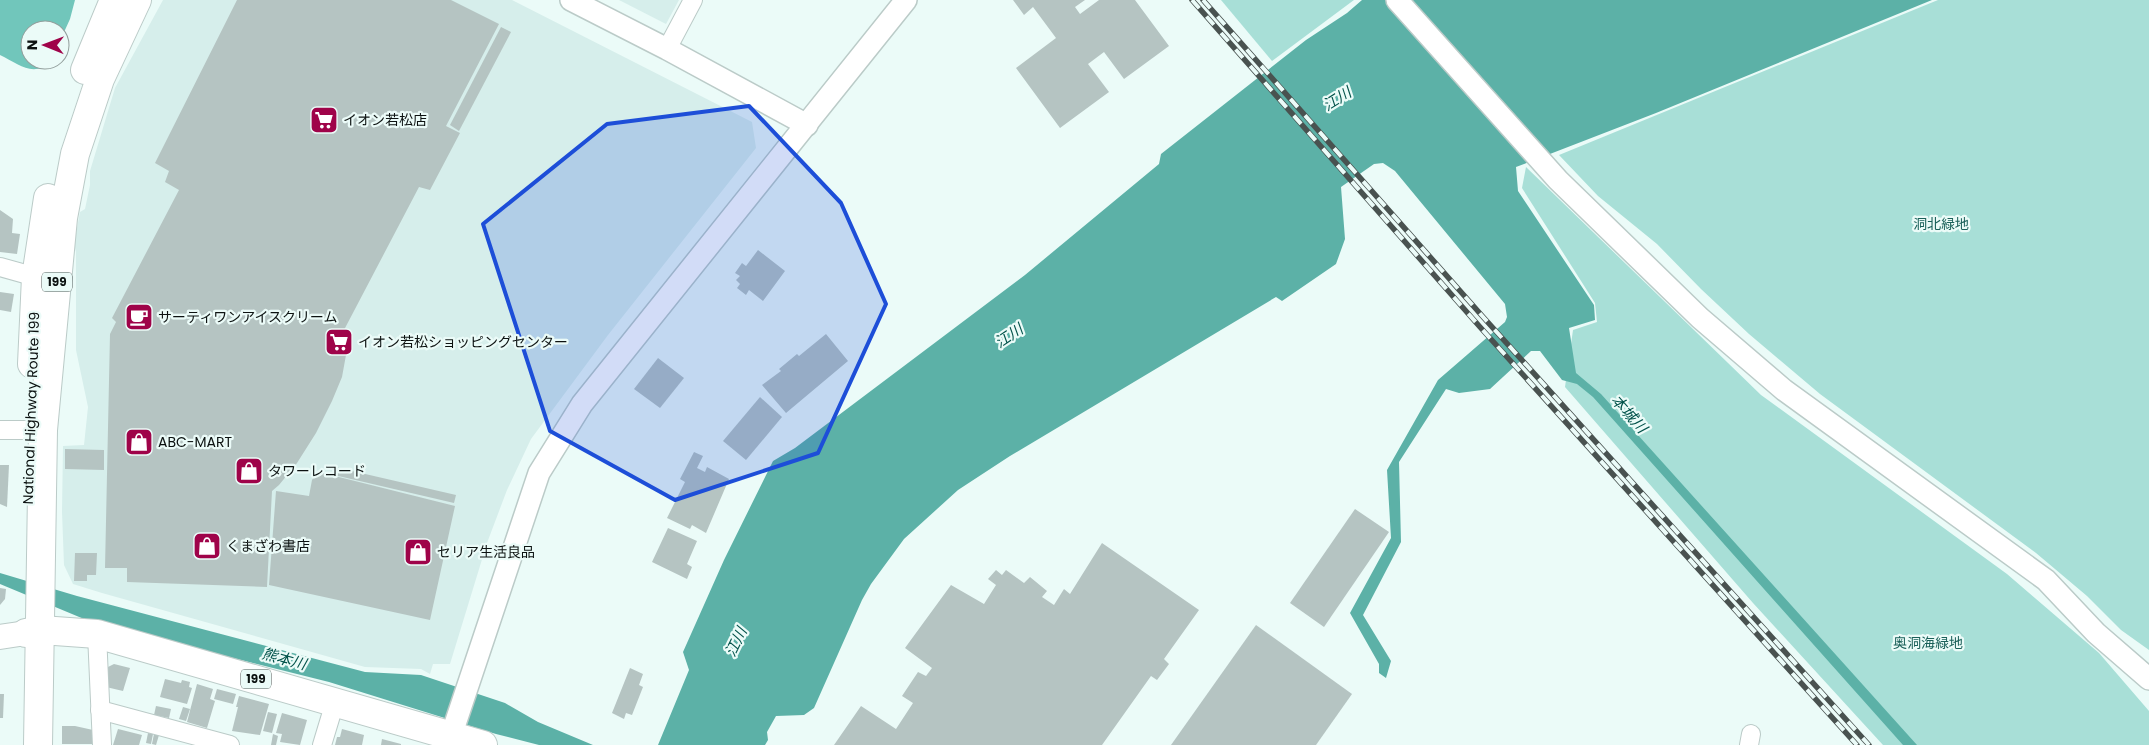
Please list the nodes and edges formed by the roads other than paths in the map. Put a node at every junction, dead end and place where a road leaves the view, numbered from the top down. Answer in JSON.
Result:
{"nodes":[{"id":1,"x":114,"y":0,"type":"edge"},
{"id":2,"x":137,"y":0,"type":"edge"},
{"id":3,"x":571,"y":0,"type":"edge"},
{"id":4,"x":693,"y":0,"type":"edge"},
{"id":5,"x":906,"y":0,"type":"edge"},
{"id":6,"x":1397,"y":0,"type":"edge"},
{"id":7,"x":668,"y":49,"type":"junction"},
{"id":8,"x":807,"y":125,"type":"junction"},
{"id":9,"x":0,"y":266,"type":"edge"},
{"id":10,"x":36,"y":277,"type":"junction"},
{"id":11,"x":0,"y":430,"type":"edge"},
{"id":12,"x":36,"y":430,"type":"junction"},
{"id":13,"x":27,"y":622,"type":"edge"},
{"id":14,"x":97,"y":634,"type":"junction"},
{"id":15,"x":2147,"y":673,"type":"edge"},
{"id":16,"x":335,"y":702,"type":"junction"},
{"id":17,"x":100,"y":710,"type":"junction"},
{"id":18,"x":450,"y":736,"type":"junction"},
{"id":19,"x":24,"y":745,"type":"edge"},
{"id":20,"x":38,"y":745,"type":"edge"},
{"id":21,"x":102,"y":745,"type":"edge"},
{"id":22,"x":230,"y":745,"type":"edge"},
{"id":23,"x":322,"y":745,"type":"edge"},
{"id":24,"x":483,"y":745,"type":"edge"}],
"edges":[{"from":1,"to":10,"type":"highway","name":"National Highway Route 199","number":"199"},
{"from":2,"to":12,"type":"highway","name":"National Highway Route 199","number":"199"},
{"from":3,"to":7,"type":"street"},
{"from":4,"to":7,"type":"street"},
{"from":5,"to":8,"type":"street"},
{"from":6,"to":15,"type":"street"},
{"from":7,"to":8,"type":"street"},
{"from":8,"to":18,"type":"street"},
{"from":9,"to":10,"type":"street"},
{"from":10,"to":12,"type":"highway","name":"National Highway Route 199","number":"199"},
{"from":11,"to":12,"type":"street"},
{"from":12,"to":13,"type":"highway","name":"National Highway Route 199","number":"199"},
{"from":13,"to":14,"type":"highway","number":"199"},
{"from":13,"to":19,"type":"highway","number":"199"},
{"from":13,"to":20,"type":"highway","number":"199"},
{"from":14,"to":16,"type":"highway","number":"199"},
{"from":14,"to":17,"type":"street"},
{"from":16,"to":18,"type":"highway","number":"199"},
{"from":16,"to":23,"type":"street"},
{"from":17,"to":21,"type":"street"},
{"from":17,"to":22,"type":"street"},
{"from":18,"to":24,"type":"highway","number":"199"}]}
